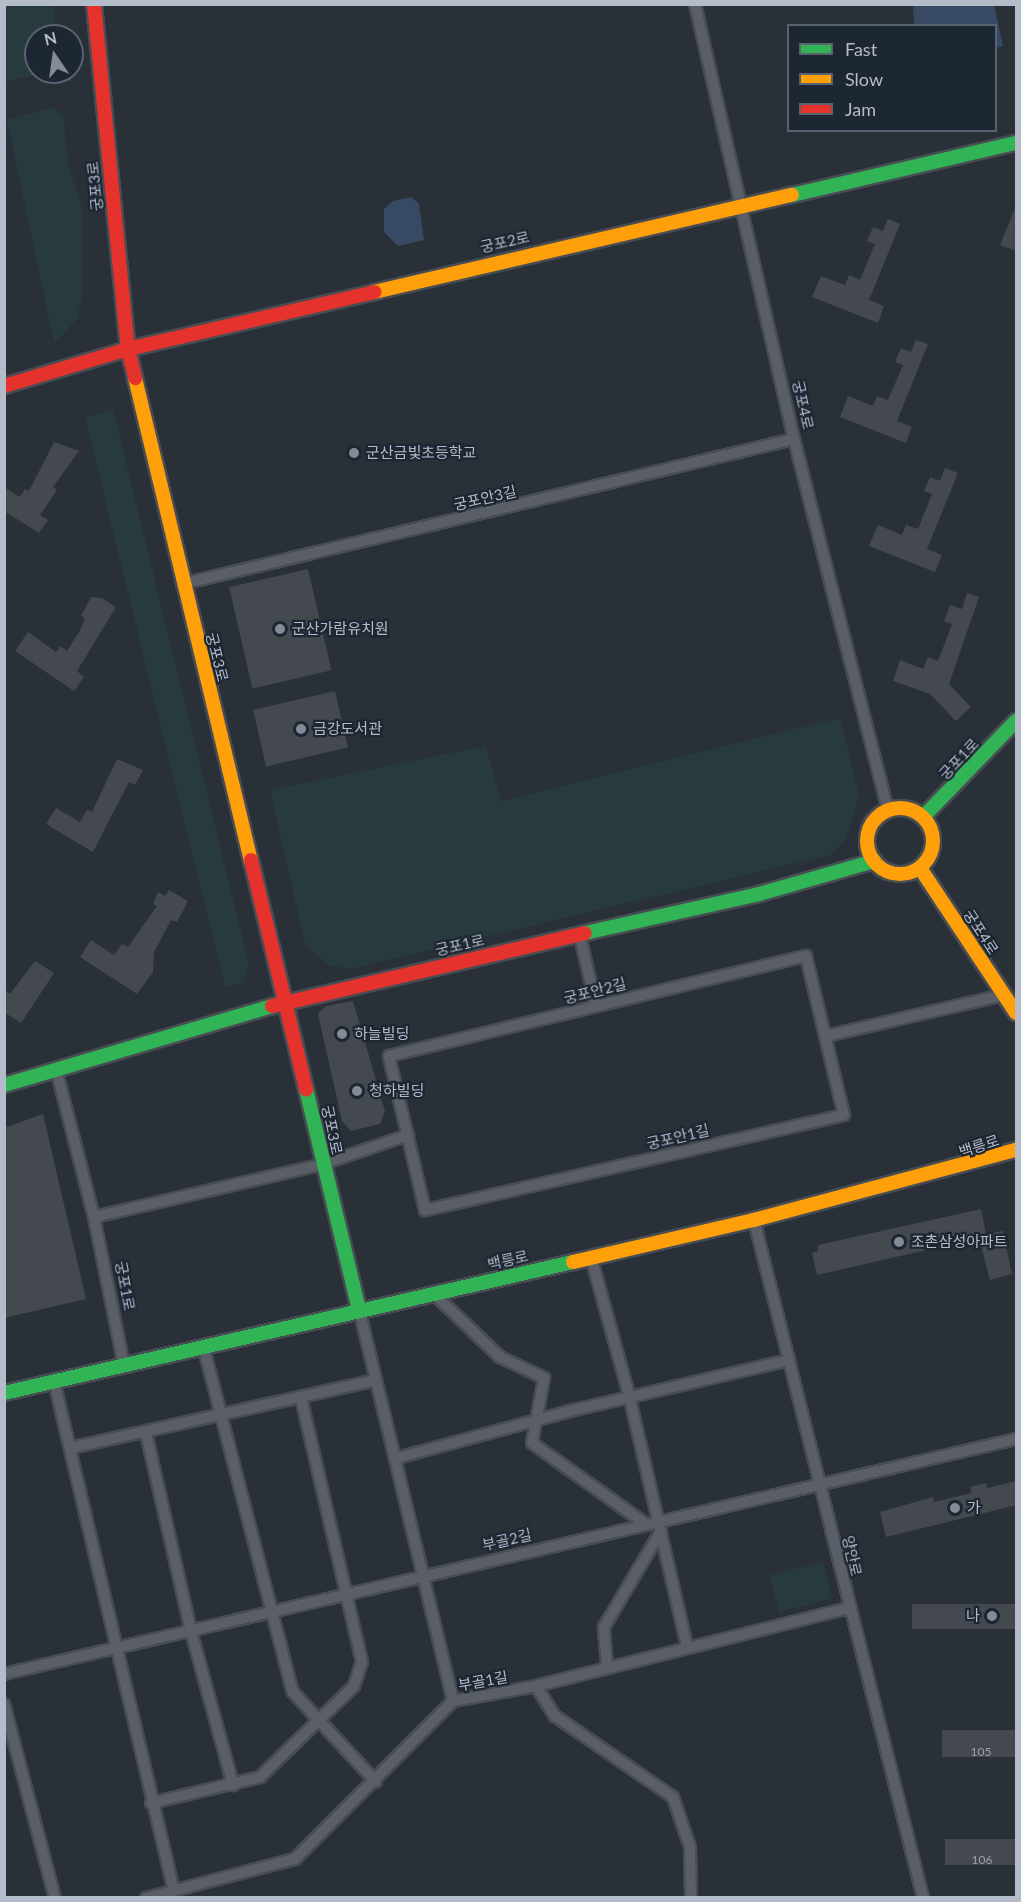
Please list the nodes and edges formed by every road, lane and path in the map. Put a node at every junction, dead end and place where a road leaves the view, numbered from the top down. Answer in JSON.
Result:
{"nodes":[{"id":1,"x":94,"y":4,"type":"edge"},
{"id":2,"x":695,"y":4,"type":"edge"},
{"id":3,"x":1017,"y":143,"type":"edge"},
{"id":4,"x":742,"y":205,"type":"junction"},
{"id":5,"x":128,"y":349,"type":"junction"},
{"id":6,"x":4,"y":386,"type":"edge"},
{"id":7,"x":794,"y":439,"type":"junction"},
{"id":8,"x":182,"y":584,"type":"junction"},
{"id":9,"x":1017,"y":721,"type":"edge"},
{"id":10,"x":888,"y":810,"type":"junction"},
{"id":11,"x":923,"y":817,"type":"junction"},
{"id":12,"x":874,"y":861,"type":"junction"},
{"id":13,"x":920,"y":868,"type":"junction"},
{"id":14,"x":580,"y":936,"type":"junction"},
{"id":15,"x":1003,"y":995,"type":"junction"},
{"id":16,"x":287,"y":1001,"type":"junction"},
{"id":17,"x":596,"y":1006,"type":"junction"},
{"id":18,"x":1017,"y":1013,"type":"edge"},
{"id":19,"x":826,"y":1036,"type":"junction"},
{"id":20,"x":57,"y":1073,"type":"junction"},
{"id":21,"x":4,"y":1085,"type":"edge"},
{"id":22,"x":408,"y":1135,"type":"junction"},
{"id":23,"x":1017,"y":1152,"type":"edge"},
{"id":24,"x":323,"y":1164,"type":"junction"},
{"id":25,"x":94,"y":1217,"type":"junction"},
{"id":26,"x":754,"y":1220,"type":"junction"},
{"id":27,"x":591,"y":1257,"type":"junction"},
{"id":28,"x":434,"y":1294,"type":"junction"},
{"id":29,"x":359,"y":1309,"type":"junction"},
{"id":30,"x":204,"y":1349,"type":"junction"},
{"id":31,"x":789,"y":1360,"type":"junction"},
{"id":32,"x":124,"y":1366,"type":"junction"},
{"id":33,"x":376,"y":1380,"type":"junction"},
{"id":34,"x":54,"y":1381,"type":"junction"},
{"id":35,"x":4,"y":1393,"type":"edge"},
{"id":36,"x":301,"y":1398,"type":"junction"},
{"id":37,"x":630,"y":1400,"type":"junction"},
{"id":38,"x":222,"y":1416,"type":"junction"},
{"id":39,"x":538,"y":1419,"type":"junction"},
{"id":40,"x":146,"y":1433,"type":"junction"},
{"id":41,"x":1017,"y":1438,"type":"edge"},
{"id":42,"x":70,"y":1448,"type":"junction"},
{"id":43,"x":397,"y":1458,"type":"junction"},
{"id":44,"x":820,"y":1483,"type":"junction"},
{"id":45,"x":658,"y":1519,"type":"junction"},
{"id":46,"x":644,"y":1523,"type":"junction"},
{"id":47,"x":661,"y":1531,"type":"junction"},
{"id":48,"x":425,"y":1575,"type":"junction"},
{"id":49,"x":348,"y":1594,"type":"junction"},
{"id":50,"x":849,"y":1608,"type":"junction"},
{"id":51,"x":272,"y":1612,"type":"junction"},
{"id":52,"x":190,"y":1630,"type":"junction"},
{"id":53,"x":687,"y":1646,"type":"junction"},
{"id":54,"x":114,"y":1648,"type":"junction"},
{"id":55,"x":607,"y":1665,"type":"junction"},
{"id":56,"x":4,"y":1674,"type":"edge"},
{"id":57,"x":536,"y":1686,"type":"junction"},
{"id":58,"x":453,"y":1701,"type":"junction"},
{"id":59,"x":4,"y":1704,"type":"edge"},
{"id":60,"x":319,"y":1722,"type":"junction"},
{"id":61,"x":376,"y":1782,"type":"junction"},
{"id":62,"x":233,"y":1785,"type":"junction"},
{"id":63,"x":152,"y":1803,"type":"junction"},
{"id":64,"x":174,"y":1891,"type":"junction"},
{"id":65,"x":55,"y":1898,"type":"edge"},
{"id":66,"x":146,"y":1898,"type":"edge"},
{"id":67,"x":691,"y":1898,"type":"edge"},
{"id":68,"x":923,"y":1898,"type":"edge"}],
"edges":[{"from":1,"to":5,"type":"street","name":"궁포3로"},
{"from":2,"to":4,"type":"street","name":"궁포4로"},
{"from":3,"to":4,"type":"street","name":"궁포2로"},
{"from":4,"to":5,"type":"street","name":"궁포2로"},
{"from":4,"to":7,"type":"street","name":"궁포4로"},
{"from":5,"to":6,"type":"street","name":"궁포2로"},
{"from":5,"to":8,"type":"street","name":"궁포3로"},
{"from":7,"to":8,"type":"street","name":"궁포안3길"},
{"from":7,"to":10,"type":"street","name":"궁포4로"},
{"from":8,"to":16,"type":"street","name":"궁포3로"},
{"from":9,"to":11,"type":"street","name":"궁포1로"},
{"from":10,"to":11,"type":"street"},
{"from":10,"to":12,"type":"street"},
{"from":11,"to":13,"type":"street"},
{"from":12,"to":13,"type":"street"},
{"from":12,"to":14,"type":"street","name":"궁포1로"},
{"from":13,"to":15,"type":"street","name":"궁포4로"},
{"from":14,"to":16,"type":"street","name":"궁포1로"},
{"from":14,"to":17,"type":"street"},
{"from":15,"to":18,"type":"street","name":"궁포4로"},
{"from":15,"to":19,"type":"street"},
{"from":16,"to":20,"type":"street","name":"궁포1로"},
{"from":16,"to":24,"type":"street","name":"궁포3로"},
{"from":17,"to":19,"type":"street","name":"궁포안2길"},
{"from":17,"to":22,"type":"street","name":"궁포안2길"},
{"from":19,"to":22,"type":"street","name":"궁포안1길"},
{"from":20,"to":21,"type":"street","name":"궁포1로"},
{"from":20,"to":25,"type":"street","name":"궁포1로"},
{"from":22,"to":24,"type":"street"},
{"from":23,"to":26,"type":"street","name":"백릉로"},
{"from":24,"to":25,"type":"street"},
{"from":24,"to":29,"type":"street","name":"궁포3로"},
{"from":25,"to":32,"type":"street","name":"궁포1로"},
{"from":26,"to":27,"type":"street","name":"백릉로"},
{"from":26,"to":31,"type":"street","name":"양안로"},
{"from":27,"to":28,"type":"street","name":"백릉로"},
{"from":27,"to":37,"type":"street"},
{"from":28,"to":29,"type":"street","name":"백릉로"},
{"from":28,"to":39,"type":"street"},
{"from":29,"to":30,"type":"street","name":"백릉로"},
{"from":29,"to":33,"type":"street"},
{"from":30,"to":32,"type":"street","name":"백릉로"},
{"from":30,"to":38,"type":"street"},
{"from":31,"to":37,"type":"street"},
{"from":31,"to":44,"type":"street","name":"양안로"},
{"from":32,"to":34,"type":"street","name":"백릉로"},
{"from":33,"to":36,"type":"street"},
{"from":33,"to":43,"type":"street"},
{"from":34,"to":35,"type":"street","name":"백릉로"},
{"from":34,"to":42,"type":"street"},
{"from":36,"to":38,"type":"street"},
{"from":36,"to":49,"type":"street"},
{"from":37,"to":39,"type":"street"},
{"from":37,"to":45,"type":"street"},
{"from":38,"to":40,"type":"street"},
{"from":38,"to":51,"type":"street"},
{"from":39,"to":43,"type":"street"},
{"from":39,"to":46,"type":"street"},
{"from":40,"to":42,"type":"street"},
{"from":40,"to":52,"type":"street"},
{"from":41,"to":44,"type":"street","name":"부골2길"},
{"from":42,"to":54,"type":"street"},
{"from":43,"to":48,"type":"street"},
{"from":44,"to":45,"type":"street","name":"부골2길"},
{"from":44,"to":50,"type":"street","name":"양안로"},
{"from":45,"to":46,"type":"street","name":"부골2길"},
{"from":45,"to":47,"type":"street"},
{"from":46,"to":48,"type":"street","name":"부골2길"},
{"from":47,"to":53,"type":"street"},
{"from":47,"to":55,"type":"street"},
{"from":48,"to":49,"type":"street","name":"부골2길"},
{"from":48,"to":58,"type":"street"},
{"from":49,"to":51,"type":"street","name":"부골2길"},
{"from":49,"to":60,"type":"street"},
{"from":50,"to":53,"type":"street","name":"부골1길"},
{"from":50,"to":68,"type":"street","name":"양안로"},
{"from":51,"to":52,"type":"street","name":"부골2길"},
{"from":51,"to":60,"type":"street"},
{"from":52,"to":54,"type":"street","name":"부골2길"},
{"from":52,"to":62,"type":"street"},
{"from":53,"to":55,"type":"street","name":"부골1길"},
{"from":54,"to":56,"type":"street","name":"부골2길"},
{"from":54,"to":63,"type":"street"},
{"from":55,"to":57,"type":"street","name":"부골1길"},
{"from":57,"to":58,"type":"street","name":"부골1길"},
{"from":57,"to":67,"type":"street"},
{"from":58,"to":61,"type":"street","name":"부골1길"},
{"from":59,"to":65,"type":"street"},
{"from":60,"to":61,"type":"street"},
{"from":60,"to":62,"type":"street"},
{"from":61,"to":64,"type":"street","name":"부골1길"},
{"from":62,"to":63,"type":"street"},
{"from":63,"to":64,"type":"street"},
{"from":64,"to":66,"type":"street","name":"부골1길"}]}
